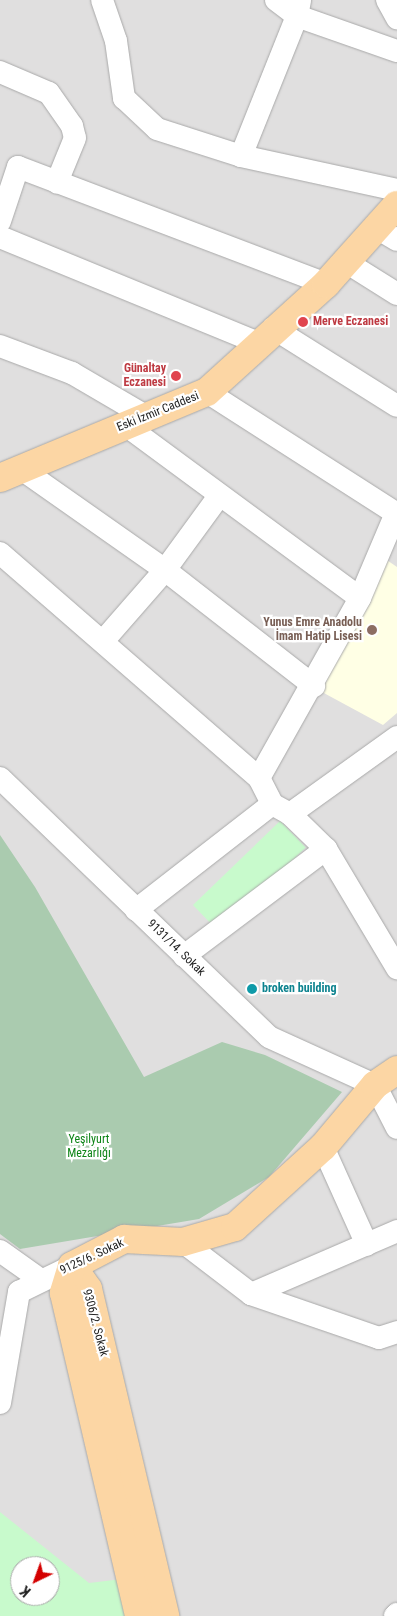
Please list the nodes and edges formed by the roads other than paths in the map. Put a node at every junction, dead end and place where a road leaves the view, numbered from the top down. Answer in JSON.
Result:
{"nodes":[{"id":1,"x":102,"y":0,"type":"edge"},
{"id":2,"x":276,"y":0,"type":"edge"},
{"id":3,"x":387,"y":0,"type":"edge"},
{"id":4,"x":298,"y":8,"type":"edge"},
{"id":5,"x":397,"y":18,"type":"edge"},
{"id":6,"x":397,"y":51,"type":"edge"},
{"id":7,"x":0,"y":72,"type":"edge"},
{"id":8,"x":241,"y":156,"type":"junction"},
{"id":9,"x":57,"y":182,"type":"junction"},
{"id":10,"x":397,"y":190,"type":"edge"},
{"id":11,"x":397,"y":205,"type":"edge"},
{"id":12,"x":0,"y":221,"type":"edge"},
{"id":13,"x":387,"y":234,"type":"edge"},
{"id":14,"x":0,"y":238,"type":"edge"},
{"id":15,"x":346,"y":262,"type":"junction"},
{"id":16,"x":326,"y":284,"type":"junction"},
{"id":17,"x":397,"y":294,"type":"edge"},
{"id":18,"x":265,"y":336,"type":"junction"},
{"id":19,"x":0,"y":346,"type":"edge"},
{"id":20,"x":207,"y":392,"type":"junction"},
{"id":21,"x":397,"y":406,"type":"edge"},
{"id":22,"x":136,"y":420,"type":"junction"},
{"id":23,"x":10,"y":473,"type":"edge"},
{"id":24,"x":219,"y":496,"type":"junction"},
{"id":25,"x":397,"y":513,"type":"edge"},
{"id":26,"x":0,"y":553,"type":"edge"},
{"id":27,"x":165,"y":570,"type":"junction"},
{"id":28,"x":360,"y":598,"type":"junction"},
{"id":29,"x":104,"y":640,"type":"junction"},
{"id":30,"x":314,"y":686,"type":"junction"},
{"id":31,"x":397,"y":737,"type":"edge"},
{"id":32,"x":0,"y":778,"type":"edge"},
{"id":33,"x":259,"y":778,"type":"junction"},
{"id":34,"x":281,"y":808,"type":"junction"},
{"id":35,"x":326,"y":849,"type":"junction"},
{"id":36,"x":136,"y":910,"type":"junction"},
{"id":37,"x":184,"y":956,"type":"junction"},
{"id":38,"x":397,"y":968,"type":"edge"},
{"id":39,"x":386,"y":1078,"type":"edge"},
{"id":40,"x":397,"y":1128,"type":"edge"},
{"id":41,"x":323,"y":1147,"type":"junction"},
{"id":42,"x":397,"y":1231,"type":"edge"},
{"id":43,"x":183,"y":1242,"type":"junction"},
{"id":44,"x":367,"y":1246,"type":"junction"},
{"id":45,"x":0,"y":1252,"type":"edge"},
{"id":46,"x":72,"y":1266,"type":"junction"},
{"id":47,"x":40,"y":1280,"type":"junction"},
{"id":48,"x":250,"y":1294,"type":"junction"},
{"id":49,"x":9,"y":1297,"type":"edge"},
{"id":50,"x":397,"y":1332,"type":"edge"},
{"id":51,"x":0,"y":1403,"type":"edge"},
{"id":52,"x":138,"y":1616,"type":"edge"},
{"id":53,"x":165,"y":1616,"type":"edge"}],
"edges":[{"from":1,"to":8,"type":"street"},
{"from":2,"to":4,"type":"street"},
{"from":3,"to":5,"type":"street"},
{"from":4,"to":6,"type":"street"},
{"from":4,"to":8,"type":"street"},
{"from":7,"to":9,"type":"street"},
{"from":8,"to":10,"type":"street"},
{"from":9,"to":12,"type":"street"},
{"from":9,"to":16,"type":"street"},
{"from":11,"to":13,"type":"main road","name":"Eski İzmir Caddesi"},
{"from":13,"to":15,"type":"main road","name":"Eski İzmir Caddesi"},
{"from":14,"to":18,"type":"street"},
{"from":15,"to":16,"type":"main road","name":"Eski İzmir Caddesi"},
{"from":15,"to":17,"type":"street"},
{"from":16,"to":18,"type":"main road","name":"Eski İzmir Caddesi"},
{"from":18,"to":20,"type":"main road","name":"Eski İzmir Caddesi"},
{"from":18,"to":21,"type":"street"},
{"from":19,"to":22,"type":"street"},
{"from":20,"to":22,"type":"main road","name":"Eski İzmir Caddesi"},
{"from":20,"to":25,"type":"street"},
{"from":22,"to":23,"type":"main road","name":"Eski İzmir Caddesi"},
{"from":22,"to":24,"type":"street"},
{"from":23,"to":27,"type":"street"},
{"from":24,"to":27,"type":"street"},
{"from":24,"to":28,"type":"street"},
{"from":25,"to":28,"type":"street"},
{"from":26,"to":29,"type":"street"},
{"from":27,"to":29,"type":"street"},
{"from":27,"to":30,"type":"street"},
{"from":28,"to":30,"type":"street"},
{"from":29,"to":33,"type":"street"},
{"from":30,"to":33,"type":"street"},
{"from":31,"to":34,"type":"street"},
{"from":32,"to":36,"type":"street","name":"9131/14. Sokak"},
{"from":33,"to":34,"type":"street"},
{"from":34,"to":35,"type":"street"},
{"from":34,"to":36,"type":"street"},
{"from":35,"to":37,"type":"street"},
{"from":35,"to":38,"type":"street"},
{"from":36,"to":37,"type":"street","name":"9131/14. Sokak"},
{"from":37,"to":39,"type":"street","name":"9131/14. Sokak"},
{"from":39,"to":40,"type":"street"},
{"from":39,"to":41,"type":"main road","name":"9125/6. Sokak"},
{"from":41,"to":43,"type":"main road","name":"9125/6. Sokak"},
{"from":41,"to":44,"type":"street"},
{"from":42,"to":44,"type":"street"},
{"from":43,"to":46,"type":"main road","name":"9125/6. Sokak"},
{"from":43,"to":48,"type":"street"},
{"from":44,"to":48,"type":"street"},
{"from":45,"to":47,"type":"street"},
{"from":46,"to":47,"type":"street","name":"9125/6. Sokak"},
{"from":46,"to":52,"type":"main road","name":"9306/2. Sokak"},
{"from":46,"to":53,"type":"main road","name":"9306/2. Sokak"},
{"from":47,"to":49,"type":"street","name":"9125/6. Sokak"},
{"from":48,"to":50,"type":"street"},
{"from":49,"to":51,"type":"street","name":"9125/6. Sokak"}]}
